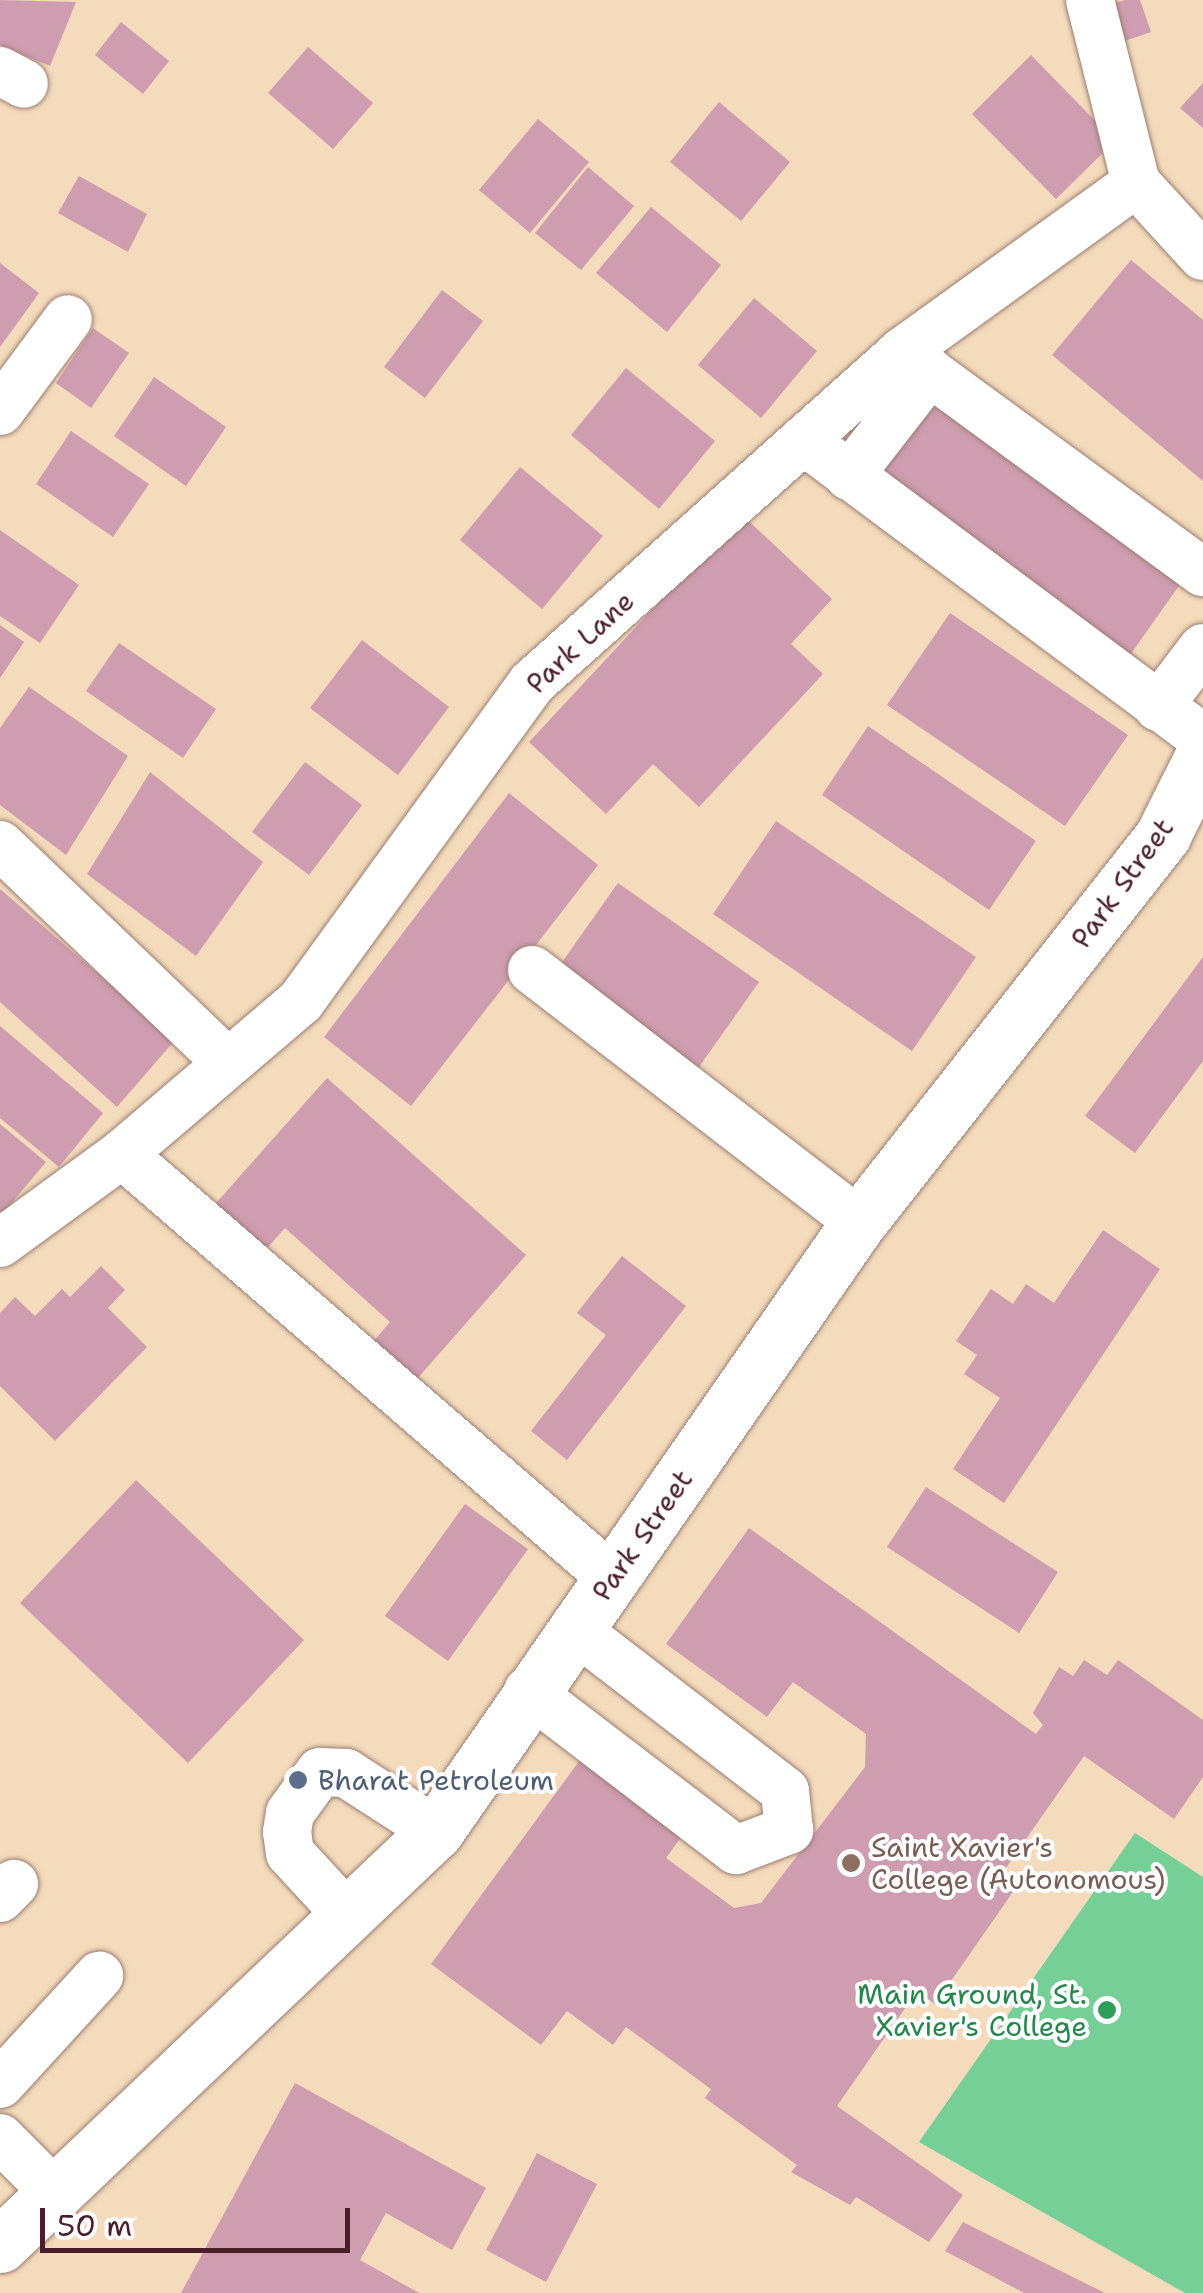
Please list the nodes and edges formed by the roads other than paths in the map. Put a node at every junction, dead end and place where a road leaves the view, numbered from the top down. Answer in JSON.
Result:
{"nodes":[{"id":1,"x":1090,"y":0,"type":"edge"},
{"id":2,"x":1136,"y":182,"type":"junction"},
{"id":3,"x":1203,"y":256,"type":"edge"},
{"id":4,"x":68,"y":319,"type":"dead end"},
{"id":5,"x":916,"y":362,"type":"junction"},
{"id":6,"x":0,"y":411,"type":"edge"},
{"id":7,"x":803,"y":440,"type":"junction"},
{"id":8,"x":849,"y":476,"type":"junction"},
{"id":9,"x":1203,"y":572,"type":"edge"},
{"id":10,"x":1203,"y":648,"type":"edge"},
{"id":11,"x":1158,"y":707,"type":"junction"},
{"id":12,"x":1203,"y":738,"type":"edge"},
{"id":13,"x":1203,"y":756,"type":"edge"},
{"id":14,"x":0,"y":845,"type":"edge"},
{"id":15,"x":532,"y":970,"type":"dead end"},
{"id":16,"x":226,"y":1062,"type":"junction"},
{"id":17,"x":122,"y":1154,"type":"junction"},
{"id":18,"x":859,"y":1222,"type":"junction"},
{"id":19,"x":0,"y":1242,"type":"edge"},
{"id":20,"x":612,"y":1578,"type":"junction"},
{"id":21,"x":576,"y":1630,"type":"junction"},
{"id":22,"x":528,"y":1691,"type":"junction"},
{"id":23,"x":436,"y":1831,"type":"junction"},
{"id":24,"x":347,"y":1915,"type":"junction"},
{"id":25,"x":99,"y":1976,"type":"dead end"},
{"id":26,"x":0,"y":2084,"type":"edge"},
{"id":27,"x":0,"y":2138,"type":"edge"},
{"id":28,"x":55,"y":2192,"type":"junction"},
{"id":29,"x":0,"y":2244,"type":"edge"}],
"edges":[{"from":1,"to":2,"type":"street"},
{"from":2,"to":3,"type":"street"},
{"from":2,"to":5,"type":"street","name":"Park Lane"},
{"from":4,"to":6,"type":"street"},
{"from":5,"to":7,"type":"street","name":"Park Lane"},
{"from":5,"to":8,"type":"street"},
{"from":5,"to":9,"type":"street"},
{"from":7,"to":8,"type":"street"},
{"from":7,"to":16,"type":"street","name":"Park Lane"},
{"from":8,"to":11,"type":"street"},
{"from":10,"to":11,"type":"street"},
{"from":11,"to":12,"type":"street"},
{"from":13,"to":18,"type":"main road","name":"Park Street"},
{"from":14,"to":16,"type":"street"},
{"from":15,"to":18,"type":"street"},
{"from":16,"to":17,"type":"street","name":"Park Lane"},
{"from":17,"to":19,"type":"street","name":"Park Lane"},
{"from":17,"to":20,"type":"street"},
{"from":18,"to":20,"type":"main road","name":"Park Street"},
{"from":20,"to":21,"type":"main road","name":"Park Street"},
{"from":21,"to":22,"type":"main road","name":"Park Street"},
{"from":21,"to":22,"type":"street"},
{"from":22,"to":23,"type":"main road","name":"Park Street"},
{"from":23,"to":24,"type":"main road","name":"Park Street"},
{"from":23,"to":24,"type":"street"},
{"from":24,"to":28,"type":"main road","name":"Park Street"},
{"from":25,"to":26,"type":"street"},
{"from":27,"to":28,"type":"street"},
{"from":28,"to":29,"type":"main road","name":"Park Street"}]}
